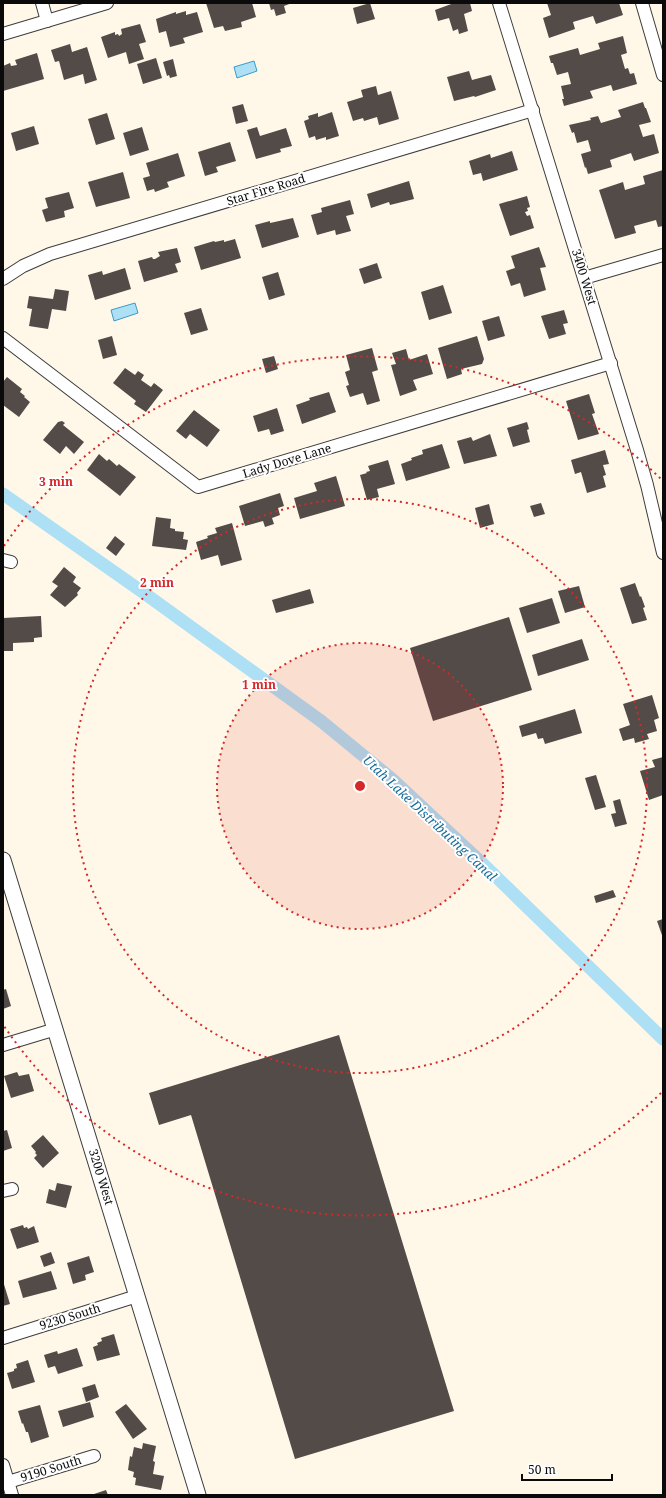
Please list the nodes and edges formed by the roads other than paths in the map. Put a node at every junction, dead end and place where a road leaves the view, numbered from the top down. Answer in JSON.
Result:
{"nodes":[{"id":1,"x":42,"y":3,"type":"edge"},
{"id":2,"x":107,"y":3,"type":"edge"},
{"id":3,"x":499,"y":3,"type":"edge"},
{"id":4,"x":642,"y":3,"type":"edge"},
{"id":5,"x":47,"y":21,"type":"junction"},
{"id":6,"x":3,"y":34,"type":"edge"},
{"id":7,"x":663,"y":75,"type":"edge"},
{"id":8,"x":533,"y":110,"type":"junction"},
{"id":9,"x":663,"y":255,"type":"edge"},
{"id":10,"x":584,"y":278,"type":"junction"},
{"id":11,"x":3,"y":279,"type":"edge"},
{"id":12,"x":3,"y":338,"type":"edge"},
{"id":13,"x":611,"y":363,"type":"junction"},
{"id":14,"x":663,"y":553,"type":"edge"},
{"id":15,"x":3,"y":860,"type":"edge"},
{"id":16,"x":56,"y":1029,"type":"junction"},
{"id":17,"x":3,"y":1045,"type":"edge"},
{"id":18,"x":137,"y":1296,"type":"junction"},
{"id":19,"x":3,"y":1338,"type":"edge"},
{"id":20,"x":94,"y":1456,"type":"dead end"},
{"id":21,"x":3,"y":1465,"type":"edge"},
{"id":22,"x":8,"y":1482,"type":"junction"},
{"id":23,"x":12,"y":1495,"type":"edge"},
{"id":24,"x":198,"y":1495,"type":"edge"}],
"edges":[{"from":1,"to":5,"type":"street"},
{"from":2,"to":5,"type":"street"},
{"from":3,"to":8,"type":"street","name":"3400 West"},
{"from":4,"to":7,"type":"street"},
{"from":5,"to":6,"type":"street"},
{"from":8,"to":10,"type":"street","name":"3400 West"},
{"from":8,"to":11,"type":"street","name":"Star Fire Road"},
{"from":9,"to":10,"type":"street"},
{"from":10,"to":13,"type":"street","name":"3400 West"},
{"from":12,"to":13,"type":"street","name":"Lady Dove Lane"},
{"from":13,"to":14,"type":"street","name":"3400 West"},
{"from":15,"to":16,"type":"street","name":"3200 West"},
{"from":16,"to":17,"type":"street"},
{"from":16,"to":18,"type":"street","name":"3200 West"},
{"from":18,"to":19,"type":"street","name":"9230 South"},
{"from":18,"to":24,"type":"street","name":"3200 West"},
{"from":20,"to":22,"type":"street","name":"9190 South"},
{"from":21,"to":22,"type":"street"},
{"from":22,"to":23,"type":"street"}]}
